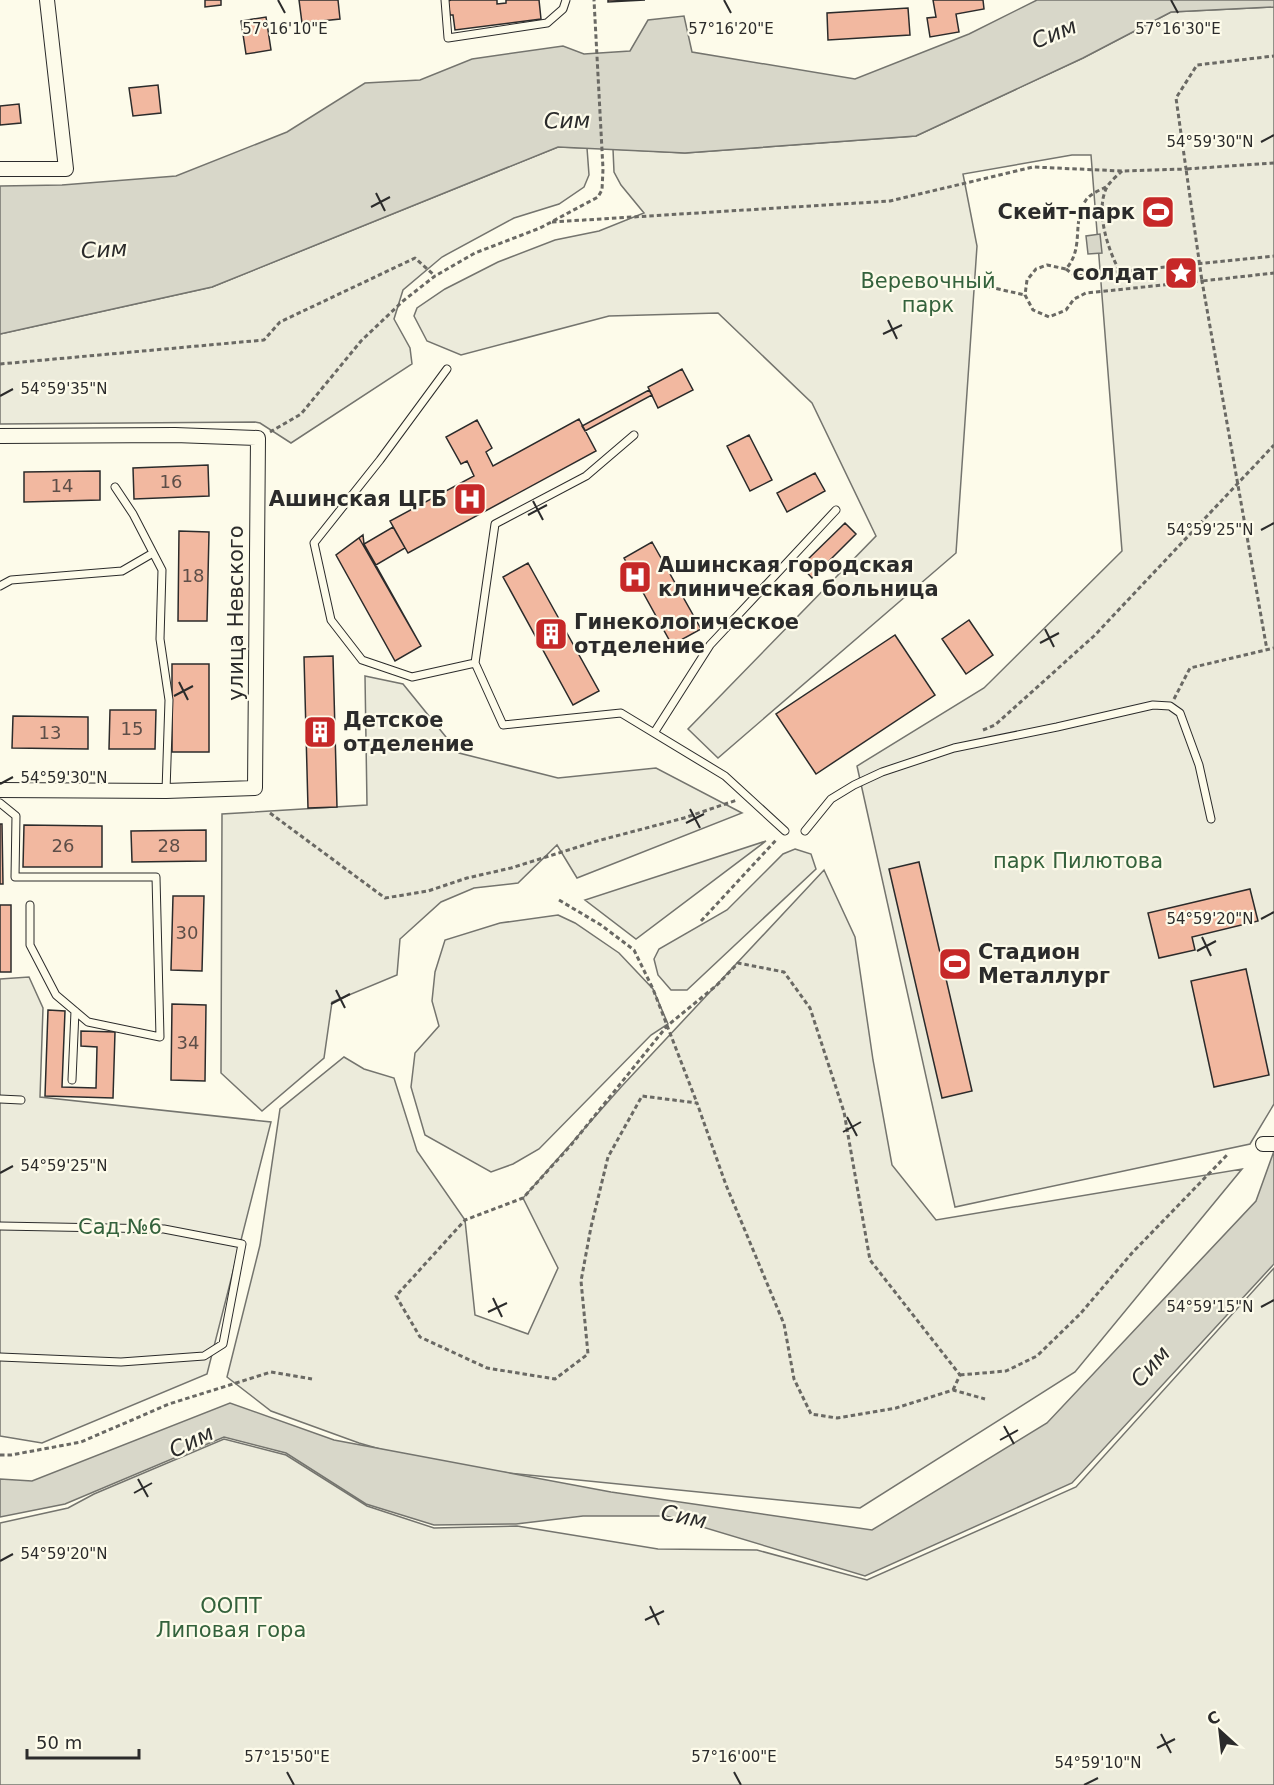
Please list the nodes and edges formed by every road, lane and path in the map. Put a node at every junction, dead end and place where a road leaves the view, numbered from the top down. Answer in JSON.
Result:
{"nodes":[{"id":1,"x":47,"y":0,"type":"edge"},
{"id":2,"x":445,"y":0,"type":"edge"},
{"id":3,"x":566,"y":0,"type":"edge"},
{"id":4,"x":594,"y":0,"type":"edge"},
{"id":5,"x":1274,"y":56,"type":"edge"},
{"id":6,"x":1274,"y":163,"type":"edge"},
{"id":7,"x":0,"y":169,"type":"edge"},
{"id":8,"x":1186,"y":169,"type":"junction"},
{"id":9,"x":1122,"y":171,"type":"junction"},
{"id":10,"x":1106,"y":187,"type":"junction"},
{"id":11,"x":552,"y":222,"type":"junction"},
{"id":12,"x":1274,"y":256,"type":"edge"},
{"id":13,"x":1200,"y":263,"type":"junction"},
{"id":14,"x":1066,"y":269,"type":"junction"},
{"id":15,"x":1132,"y":271,"type":"junction"},
{"id":16,"x":1274,"y":273,"type":"edge"},
{"id":17,"x":435,"y":276,"type":"junction"},
{"id":18,"x":1202,"y":281,"type":"junction"},
{"id":19,"x":967,"y":282,"type":"dead end"},
{"id":20,"x":1025,"y":295,"type":"junction"},
{"id":21,"x":0,"y":364,"type":"edge"},
{"id":22,"x":447,"y":369,"type":"dead end"},
{"id":23,"x":634,"y":435,"type":"dead end"},
{"id":24,"x":0,"y":436,"type":"edge"},
{"id":25,"x":258,"y":438,"type":"junction"},
{"id":26,"x":1274,"y":445,"type":"edge"},
{"id":27,"x":1238,"y":483,"type":"junction"},
{"id":28,"x":116,"y":487,"type":"dead end"},
{"id":29,"x":836,"y":510,"type":"dead end"},
{"id":30,"x":153,"y":552,"type":"junction"},
{"id":31,"x":0,"y":586,"type":"edge"},
{"id":32,"x":1274,"y":648,"type":"edge"},
{"id":33,"x":1267,"y":650,"type":"junction"},
{"id":34,"x":475,"y":663,"type":"junction"},
{"id":35,"x":1170,"y":706,"type":"junction"},
{"id":36,"x":654,"y":733,"type":"junction"},
{"id":37,"x":975,"y":733,"type":"dead end"},
{"id":38,"x":0,"y":790,"type":"edge"},
{"id":39,"x":166,"y":791,"type":"junction"},
{"id":40,"x":747,"y":796,"type":"junction"},
{"id":41,"x":0,"y":803,"type":"edge"},
{"id":42,"x":270,"y":813,"type":"dead end"},
{"id":43,"x":1212,"y":819,"type":"dead end"},
{"id":44,"x":785,"y":831,"type":"joint"},
{"id":45,"x":805,"y":831,"type":"dead end"},
{"id":46,"x":559,"y":900,"type":"dead end"},
{"id":47,"x":30,"y":905,"type":"dead end"},
{"id":48,"x":701,"y":921,"type":"dead end"},
{"id":49,"x":75,"y":1011,"type":"junction"},
{"id":50,"x":667,"y":1026,"type":"junction"},
{"id":51,"x":72,"y":1080,"type":"dead end"},
{"id":52,"x":0,"y":1100,"type":"edge"},
{"id":53,"x":21,"y":1100,"type":"dead end"},
{"id":54,"x":697,"y":1103,"type":"junction"},
{"id":55,"x":1227,"y":1155,"type":"dead end"},
{"id":56,"x":0,"y":1226,"type":"edge"},
{"id":57,"x":0,"y":1357,"type":"edge"},
{"id":58,"x":960,"y":1376,"type":"junction"},
{"id":59,"x":312,"y":1379,"type":"dead end"},
{"id":60,"x":953,"y":1390,"type":"junction"},
{"id":61,"x":985,"y":1400,"type":"dead end"},
{"id":62,"x":0,"y":1455,"type":"edge"}],
"edges":[{"from":1,"to":7,"type":"street"},
{"from":2,"to":3,"type":"lane"},
{"from":4,"to":11,"type":"path"},
{"from":5,"to":8,"type":"path"},
{"from":6,"to":8,"type":"path"},
{"from":8,"to":9,"type":"path"},
{"from":8,"to":13,"type":"path"},
{"from":9,"to":10,"type":"path"},
{"from":9,"to":11,"type":"path"},
{"from":10,"to":14,"type":"path"},
{"from":10,"to":15,"type":"path"},
{"from":11,"to":17,"type":"path"},
{"from":12,"to":13,"type":"path"},
{"from":13,"to":15,"type":"path"},
{"from":13,"to":18,"type":"path"},
{"from":14,"to":15,"type":"path"},
{"from":14,"to":20,"type":"path"},
{"from":16,"to":18,"type":"path"},
{"from":17,"to":21,"type":"path"},
{"from":17,"to":25,"type":"path"},
{"from":18,"to":20,"type":"path"},
{"from":18,"to":27,"type":"path"},
{"from":19,"to":20,"type":"path"},
{"from":22,"to":34,"type":"lane"},
{"from":23,"to":34,"type":"lane"},
{"from":24,"to":25,"type":"street"},
{"from":25,"to":39,"type":"street","name":"улица Невского"},
{"from":26,"to":27,"type":"path"},
{"from":27,"to":33,"type":"path"},
{"from":27,"to":37,"type":"path"},
{"from":28,"to":30,"type":"lane"},
{"from":29,"to":36,"type":"lane"},
{"from":30,"to":31,"type":"lane"},
{"from":30,"to":39,"type":"lane"},
{"from":32,"to":33,"type":"path"},
{"from":33,"to":35,"type":"path"},
{"from":34,"to":36,"type":"lane"},
{"from":35,"to":43,"type":"lane"},
{"from":35,"to":45,"type":"lane"},
{"from":36,"to":40,"type":"lane"},
{"from":38,"to":39,"type":"street"},
{"from":40,"to":42,"type":"path"},
{"from":40,"to":44,"type":"lane"},
{"from":41,"to":49,"type":"lane"},
{"from":44,"to":48,"type":"path"},
{"from":46,"to":50,"type":"path"},
{"from":47,"to":49,"type":"lane"},
{"from":49,"to":51,"type":"lane"},
{"from":50,"to":54,"type":"path"},
{"from":50,"to":54,"type":"path"},
{"from":50,"to":58,"type":"path"},
{"from":52,"to":53,"type":"lane"},
{"from":54,"to":60,"type":"path"},
{"from":55,"to":58,"type":"path"},
{"from":56,"to":57,"type":"lane"},
{"from":58,"to":60,"type":"path"},
{"from":59,"to":62,"type":"path"},
{"from":60,"to":61,"type":"path"}]}
